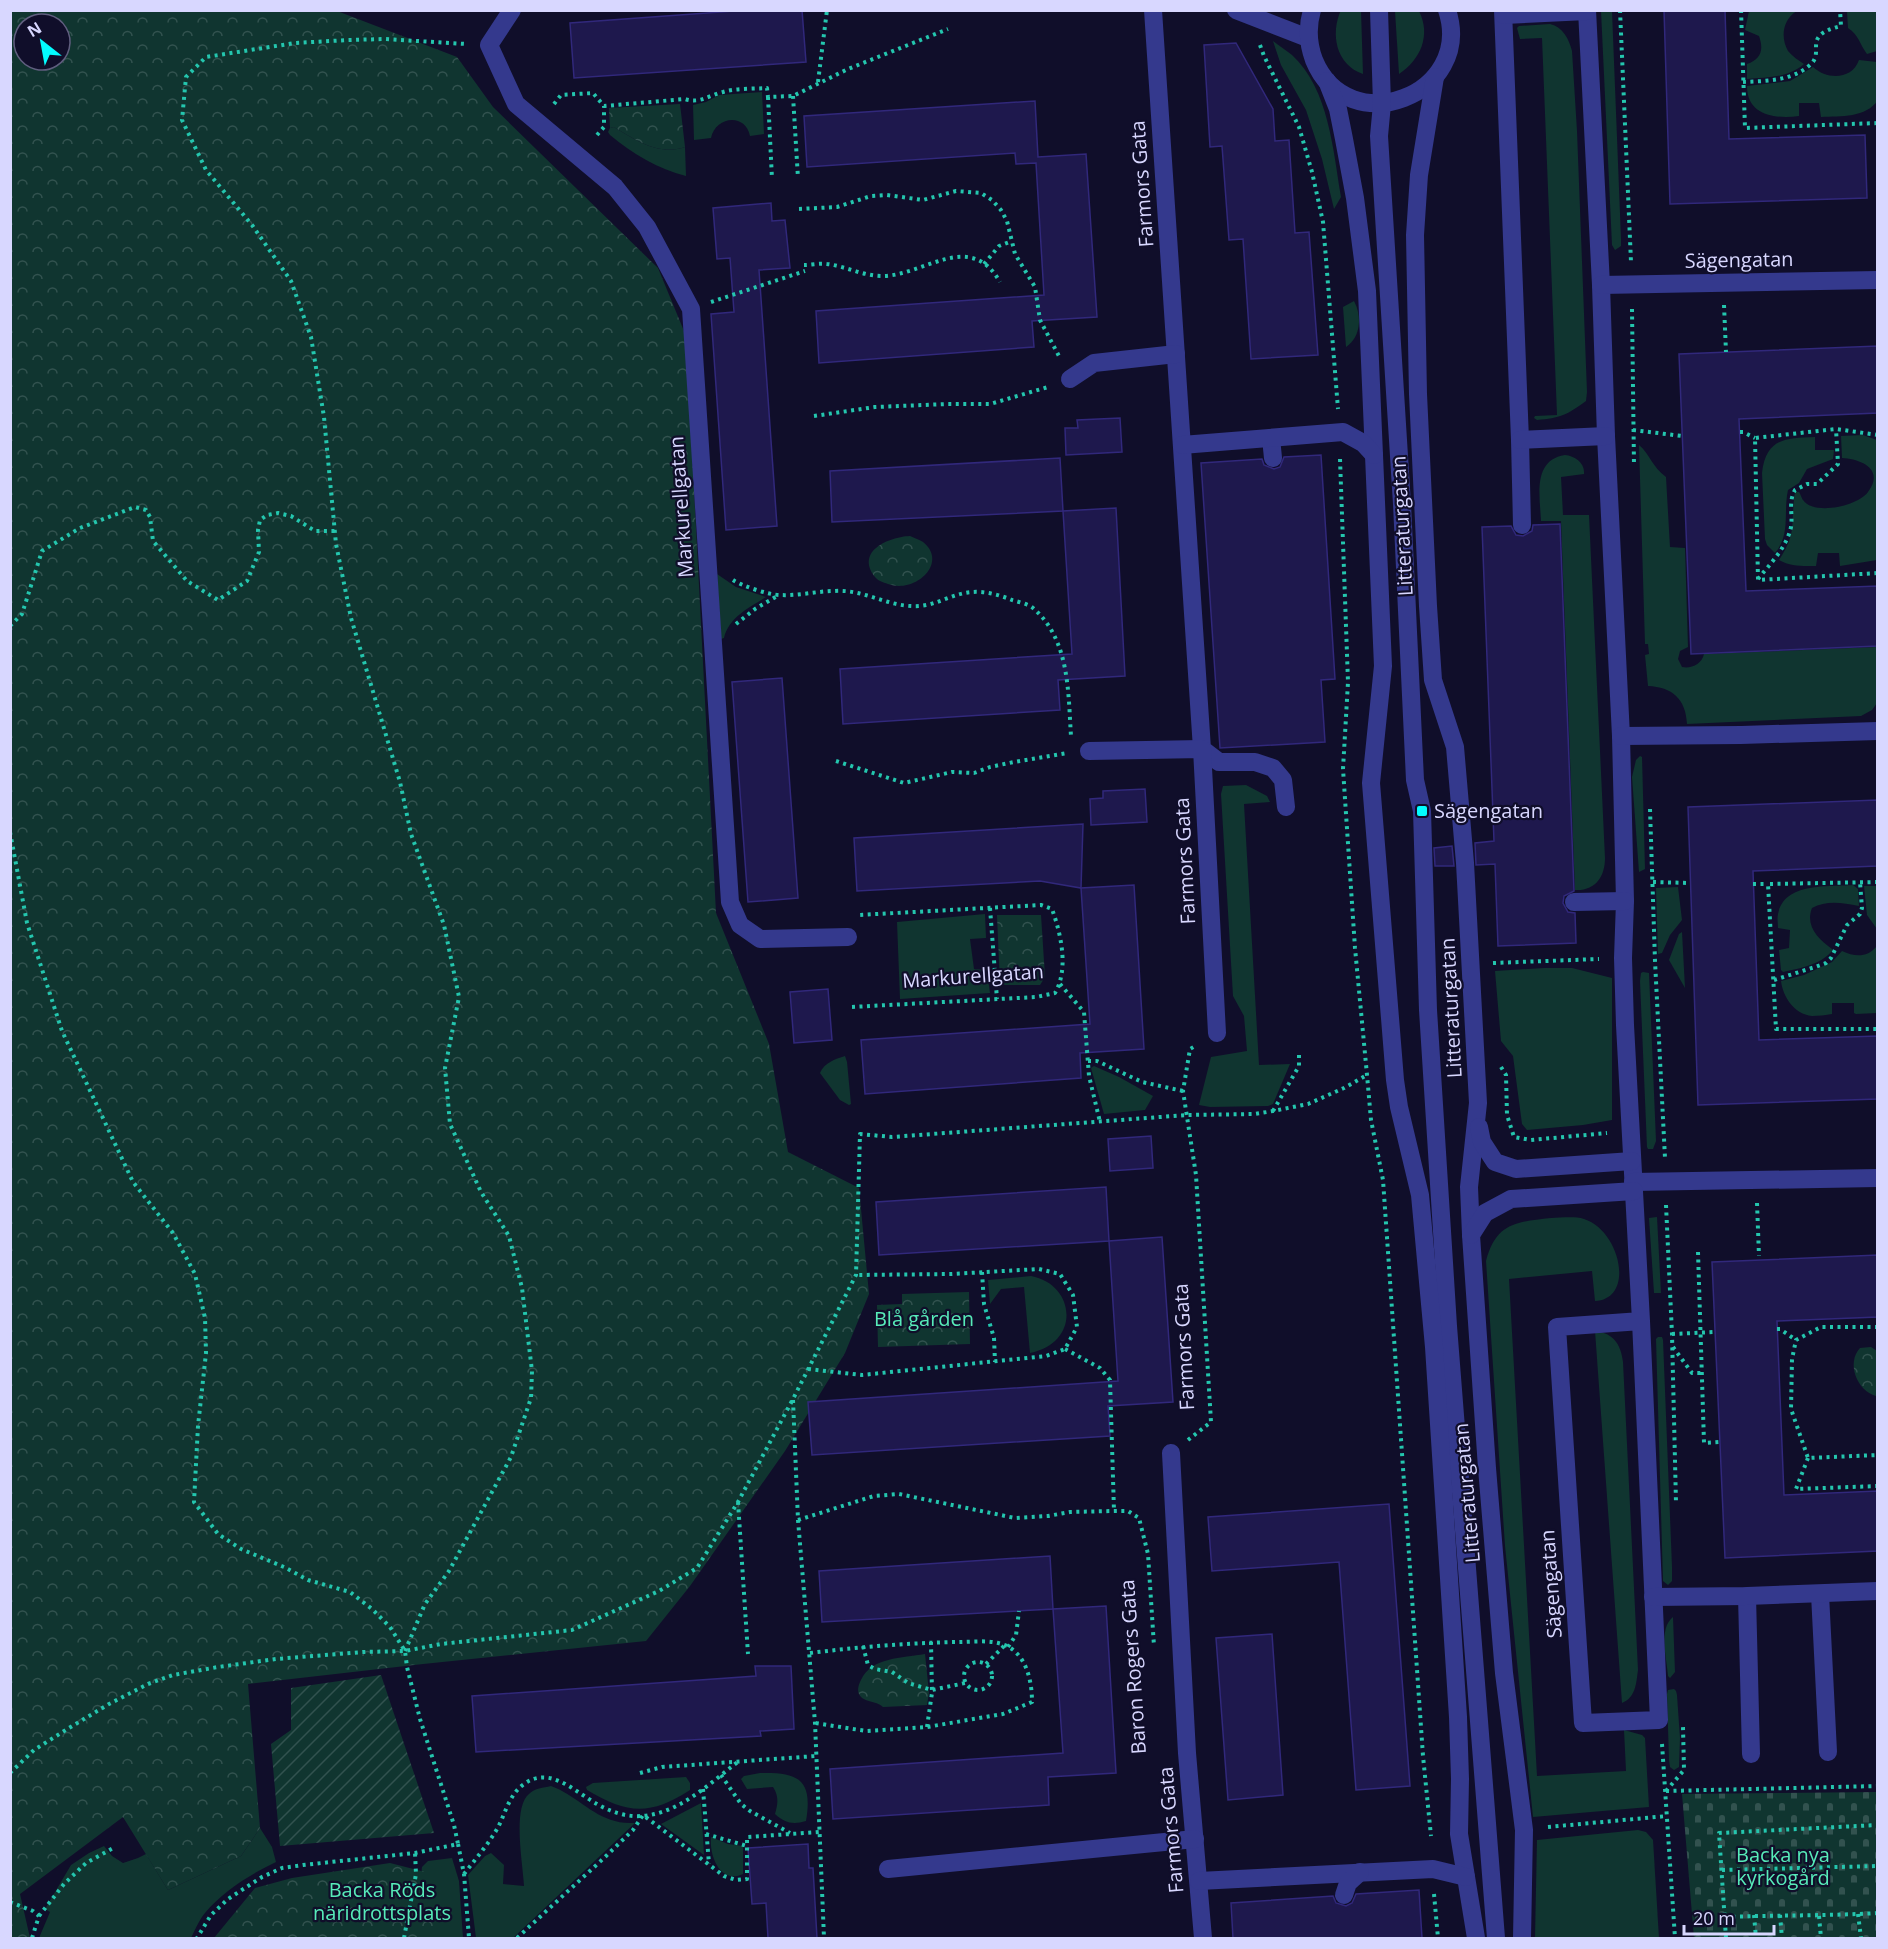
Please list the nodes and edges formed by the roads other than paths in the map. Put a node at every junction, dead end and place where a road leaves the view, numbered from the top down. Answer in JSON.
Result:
{"nodes":[{"id":1,"x":512,"y":10,"type":"edge"},
{"id":2,"x":1154,"y":10,"type":"edge"},
{"id":3,"x":1236,"y":10,"type":"edge"},
{"id":4,"x":1312,"y":10,"type":"edge"},
{"id":5,"x":1378,"y":10,"type":"edge"},
{"id":6,"x":1447,"y":10,"type":"edge"},
{"id":7,"x":1587,"y":11,"type":"edge"},
{"id":8,"x":1504,"y":13,"type":"edge"},
{"id":9,"x":1308,"y":38,"type":"junction"},
{"id":10,"x":1435,"y":77,"type":"junction"},
{"id":11,"x":1327,"y":81,"type":"junction"},
{"id":12,"x":1382,"y":104,"type":"junction"},
{"id":13,"x":1878,"y":280,"type":"edge"},
{"id":14,"x":1601,"y":285,"type":"junction"},
{"id":15,"x":1176,"y":354,"type":"junction"},
{"id":16,"x":1070,"y":379,"type":"road end"},
{"id":17,"x":1606,"y":436,"type":"junction"},
{"id":18,"x":1271,"y":438,"type":"junction"},
{"id":19,"x":1520,"y":440,"type":"junction"},
{"id":20,"x":1182,"y":444,"type":"junction"},
{"id":21,"x":1374,"y":455,"type":"junction"},
{"id":22,"x":1273,"y":458,"type":"dead end"},
{"id":23,"x":1522,"y":525,"type":"dead end"},
{"id":24,"x":1878,"y":731,"type":"edge"},
{"id":25,"x":1621,"y":735,"type":"junction"},
{"id":26,"x":1202,"y":749,"type":"junction"},
{"id":27,"x":1089,"y":751,"type":"dead end"},
{"id":28,"x":1286,"y":807,"type":"dead end"},
{"id":29,"x":1625,"y":901,"type":"junction"},
{"id":30,"x":1574,"y":902,"type":"dead end"},
{"id":31,"x":848,"y":938,"type":"dead end"},
{"id":32,"x":1217,"y":1033,"type":"road end"},
{"id":33,"x":1477,"y":1119,"type":"junction"},
{"id":34,"x":1632,"y":1155,"type":"junction"},
{"id":35,"x":1878,"y":1178,"type":"edge"},
{"id":36,"x":1634,"y":1187,"type":"junction"},
{"id":37,"x":1471,"y":1235,"type":"junction"},
{"id":38,"x":1641,"y":1321,"type":"junction"},
{"id":39,"x":1171,"y":1453,"type":"road end"},
{"id":40,"x":1878,"y":1591,"type":"edge"},
{"id":41,"x":1820,"y":1593,"type":"junction"},
{"id":42,"x":1747,"y":1596,"type":"junction"},
{"id":43,"x":1653,"y":1597,"type":"junction"},
{"id":44,"x":1828,"y":1752,"type":"dead end"},
{"id":45,"x":1751,"y":1754,"type":"dead end"},
{"id":46,"x":1195,"y":1839,"type":"junction"},
{"id":47,"x":888,"y":1869,"type":"dead end"},
{"id":48,"x":1360,"y":1872,"type":"junction"},
{"id":49,"x":1466,"y":1877,"type":"junction"},
{"id":50,"x":1199,"y":1881,"type":"junction"},
{"id":51,"x":1344,"y":1895,"type":"dead end"},
{"id":52,"x":1203,"y":1938,"type":"edge"},
{"id":53,"x":1476,"y":1938,"type":"edge"},
{"id":54,"x":1496,"y":1938,"type":"edge"},
{"id":55,"x":1521,"y":1938,"type":"edge"}],
"edges":[{"from":1,"to":31,"type":"street","name":"Markurellgatan"},
{"from":2,"to":15,"type":"street","name":"Farmors Gata"},
{"from":3,"to":9,"type":"street"},
{"from":4,"to":9,"type":"street","name":"Litteraturgatan"},
{"from":5,"to":12,"type":"street"},
{"from":6,"to":10,"type":"street","name":"Litteraturgatan"},
{"from":7,"to":8,"type":"street"},
{"from":7,"to":14,"type":"street"},
{"from":8,"to":19,"type":"street"},
{"from":9,"to":11,"type":"street","name":"Litteraturgatan"},
{"from":10,"to":12,"type":"street","name":"Litteraturgatan"},
{"from":10,"to":33,"type":"street","name":"Litteraturgatan"},
{"from":11,"to":12,"type":"street","name":"Litteraturgatan"},
{"from":11,"to":21,"type":"street","name":"Litteraturgatan"},
{"from":12,"to":54,"type":"street"},
{"from":13,"to":14,"type":"street","name":"Sägengatan"},
{"from":14,"to":17,"type":"street"},
{"from":15,"to":16,"type":"street"},
{"from":15,"to":20,"type":"street","name":"Farmors Gata"},
{"from":17,"to":19,"type":"street"},
{"from":17,"to":25,"type":"street"},
{"from":18,"to":20,"type":"street"},
{"from":18,"to":21,"type":"street"},
{"from":18,"to":22,"type":"street"},
{"from":19,"to":23,"type":"street"},
{"from":20,"to":26,"type":"street","name":"Farmors Gata"},
{"from":21,"to":49,"type":"street","name":"Litteraturgatan"},
{"from":24,"to":25,"type":"street"},
{"from":25,"to":29,"type":"street"},
{"from":26,"to":27,"type":"street"},
{"from":26,"to":28,"type":"street"},
{"from":26,"to":32,"type":"street","name":"Farmors Gata"},
{"from":29,"to":30,"type":"street"},
{"from":29,"to":34,"type":"street"},
{"from":33,"to":34,"type":"street"},
{"from":33,"to":37,"type":"street","name":"Litteraturgatan"},
{"from":34,"to":36,"type":"street"},
{"from":35,"to":36,"type":"street"},
{"from":36,"to":37,"type":"street"},
{"from":36,"to":38,"type":"street"},
{"from":37,"to":55,"type":"street","name":"Litteraturgatan"},
{"from":38,"to":43,"type":"street"},
{"from":38,"to":43,"type":"street","name":"Sägengatan"},
{"from":39,"to":46,"type":"street","name":"Farmors Gata"},
{"from":40,"to":41,"type":"street"},
{"from":41,"to":42,"type":"street"},
{"from":41,"to":44,"type":"street"},
{"from":42,"to":43,"type":"street"},
{"from":42,"to":45,"type":"street"},
{"from":46,"to":47,"type":"street"},
{"from":46,"to":50,"type":"street","name":"Farmors Gata"},
{"from":48,"to":49,"type":"street"},
{"from":48,"to":50,"type":"street"},
{"from":48,"to":51,"type":"street"},
{"from":49,"to":53,"type":"street","name":"Litteraturgatan"},
{"from":50,"to":52,"type":"street","name":"Farmors Gata"}]}
